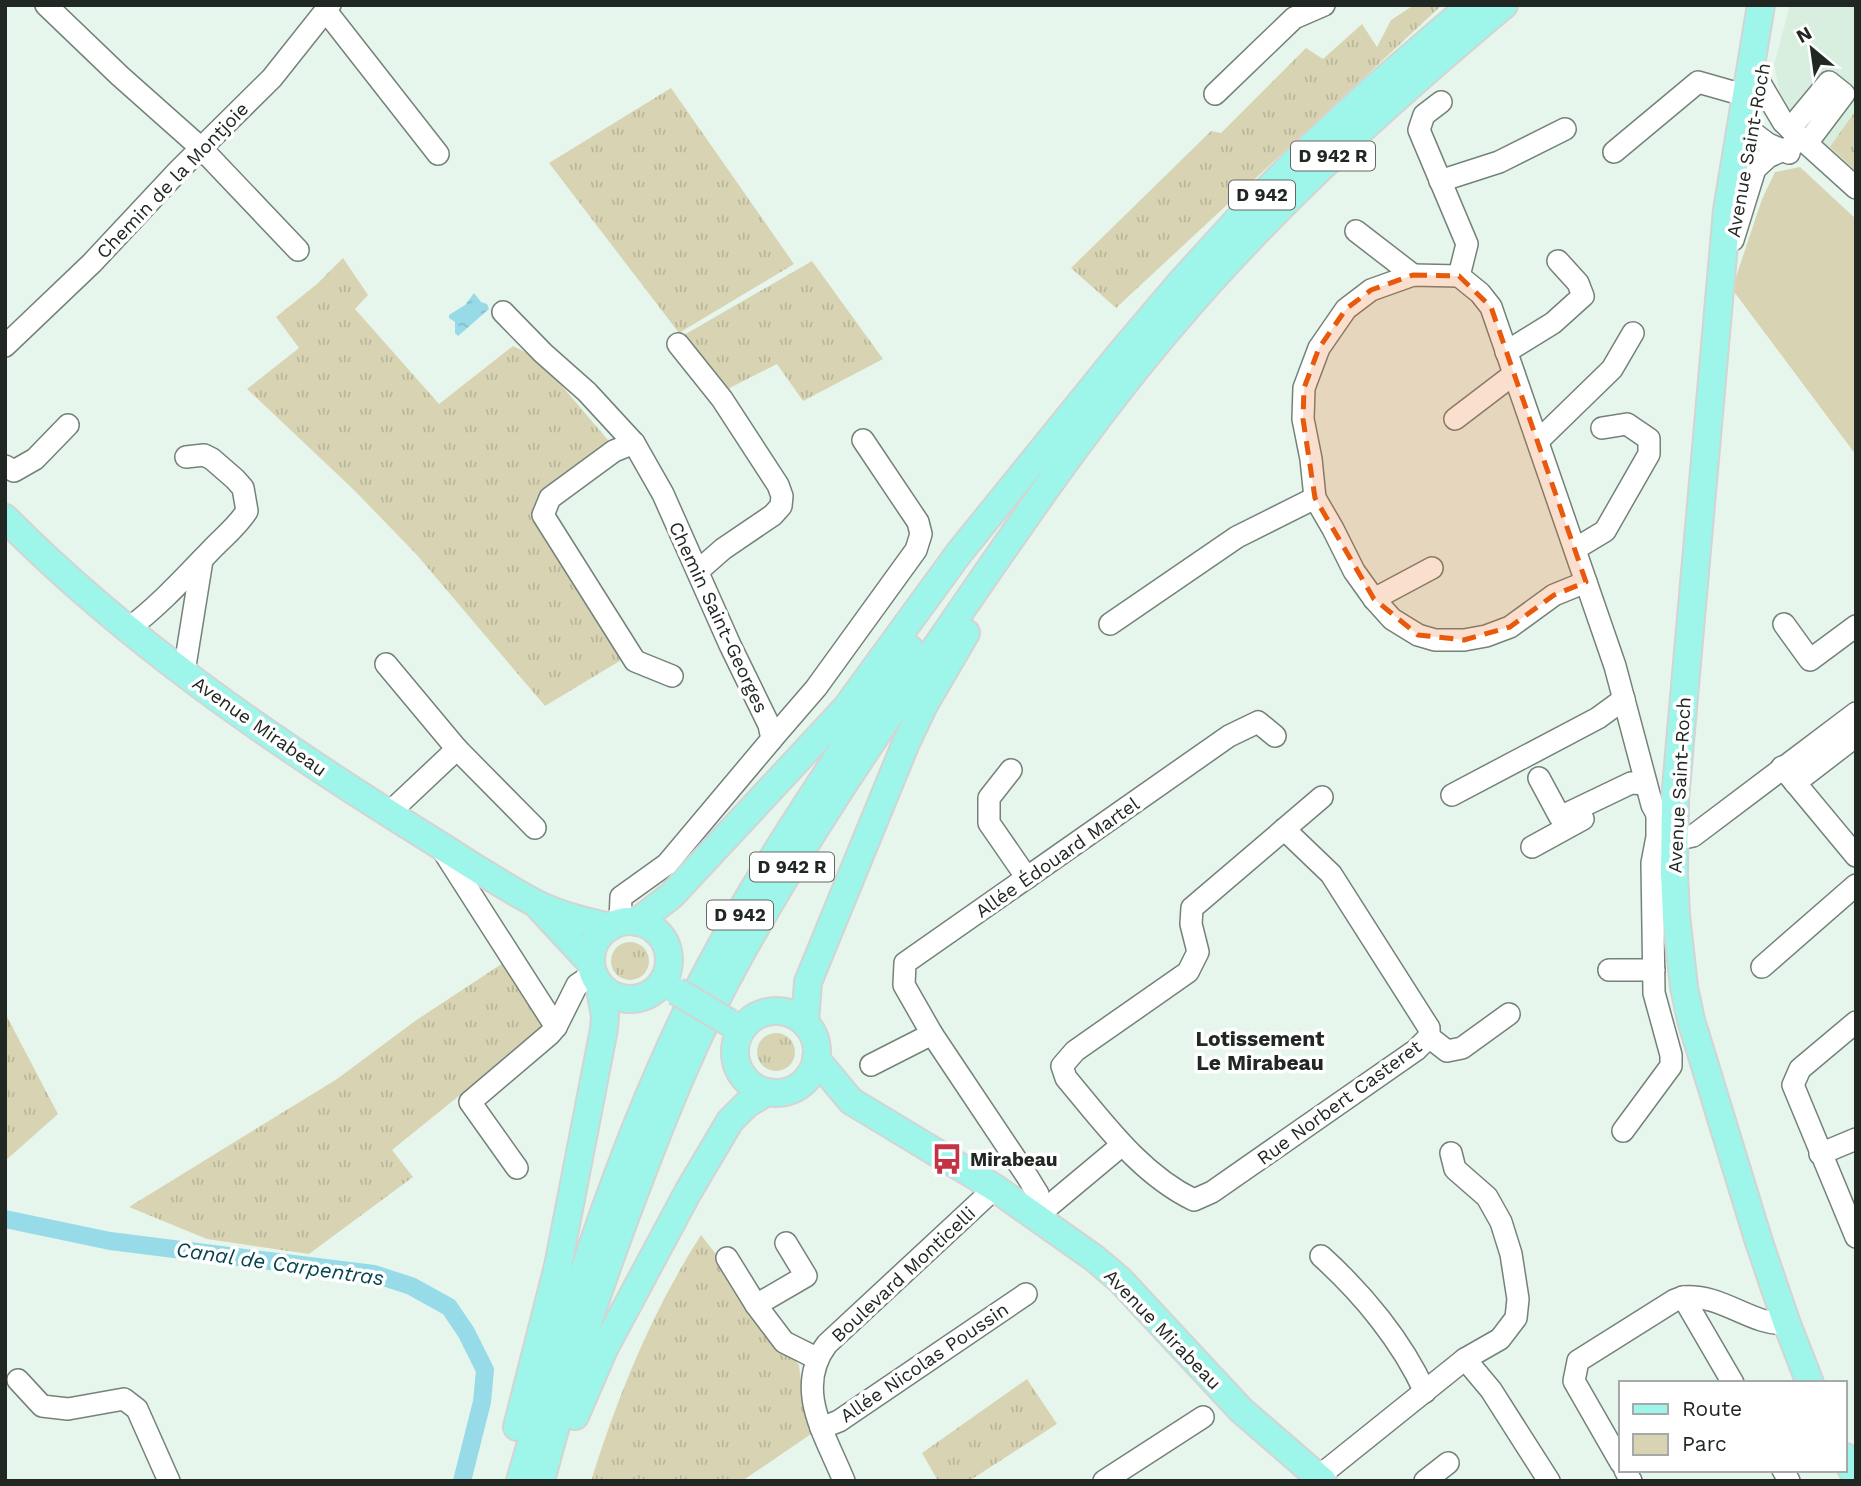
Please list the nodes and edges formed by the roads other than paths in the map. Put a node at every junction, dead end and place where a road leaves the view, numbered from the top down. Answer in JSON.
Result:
{"nodes":[{"id":1,"x":46,"y":5,"type":"edge"},
{"id":2,"x":1324,"y":5,"type":"edge"},
{"id":3,"x":1471,"y":5,"type":"edge"},
{"id":4,"x":1504,"y":5,"type":"edge"},
{"id":5,"x":1761,"y":5,"type":"edge"},
{"id":6,"x":1773,"y":5,"type":"edge"},
{"id":7,"x":328,"y":8,"type":"edge"},
{"id":8,"x":1754,"y":89,"type":"junction"},
{"id":9,"x":1215,"y":94,"type":"dead end"},
{"id":10,"x":1441,"y":102,"type":"dead end"},
{"id":11,"x":1565,"y":129,"type":"dead end"},
{"id":12,"x":1747,"y":131,"type":"junction"},
{"id":13,"x":1798,"y":135,"type":"junction"},
{"id":14,"x":201,"y":148,"type":"junction"},
{"id":15,"x":1783,"y":151,"type":"junction"},
{"id":16,"x":1615,"y":152,"type":"dead end"},
{"id":17,"x":438,"y":154,"type":"dead end"},
{"id":18,"x":1440,"y":181,"type":"junction"},
{"id":19,"x":1856,"y":188,"type":"edge"},
{"id":20,"x":1856,"y":206,"type":"edge"},
{"id":21,"x":1356,"y":231,"type":"dead end"},
{"id":22,"x":1732,"y":240,"type":"junction"},
{"id":23,"x":298,"y":250,"type":"dead end"},
{"id":24,"x":1558,"y":261,"type":"dead end"},
{"id":25,"x":1413,"y":275,"type":"junction"},
{"id":26,"x":1459,"y":276,"type":"junction"},
{"id":27,"x":1720,"y":294,"type":"junction"},
{"id":28,"x":503,"y":312,"type":"dead end"},
{"id":29,"x":1174,"y":322,"type":"junction"},
{"id":30,"x":1633,"y":334,"type":"dead end"},
{"id":31,"x":678,"y":344,"type":"dead end"},
{"id":32,"x":5,"y":346,"type":"edge"},
{"id":33,"x":1506,"y":352,"type":"junction"},
{"id":34,"x":1514,"y":374,"type":"junction"},
{"id":35,"x":1077,"y":409,"type":"junction"},
{"id":36,"x":1455,"y":419,"type":"dead end"},
{"id":37,"x":68,"y":425,"type":"dead end"},
{"id":38,"x":1602,"y":428,"type":"dead end"},
{"id":39,"x":863,"y":440,"type":"dead end"},
{"id":40,"x":1538,"y":440,"type":"junction"},
{"id":41,"x":634,"y":443,"type":"junction"},
{"id":42,"x":186,"y":457,"type":"dead end"},
{"id":43,"x":5,"y":466,"type":"edge"},
{"id":44,"x":1315,"y":498,"type":"junction"},
{"id":45,"x":5,"y":518,"type":"edge"},
{"id":46,"x":1575,"y":549,"type":"junction"},
{"id":47,"x":202,"y":561,"type":"junction"},
{"id":48,"x":1432,"y":568,"type":"dead end"},
{"id":49,"x":698,"y":571,"type":"junction"},
{"id":50,"x":1586,"y":582,"type":"junction"},
{"id":51,"x":1374,"y":599,"type":"junction"},
{"id":52,"x":1110,"y":624,"type":"dead end"},
{"id":53,"x":1784,"y":624,"type":"dead end"},
{"id":54,"x":1856,"y":626,"type":"edge"},
{"id":55,"x":128,"y":629,"type":"junction"},
{"id":56,"x":386,"y":664,"type":"dead end"},
{"id":57,"x":184,"y":672,"type":"junction"},
{"id":58,"x":672,"y":676,"type":"dead end"},
{"id":59,"x":1624,"y":699,"type":"junction"},
{"id":60,"x":1856,"y":713,"type":"edge"},
{"id":61,"x":1275,"y":736,"type":"dead end"},
{"id":62,"x":1856,"y":736,"type":"edge"},
{"id":63,"x":772,"y":739,"type":"junction"},
{"id":64,"x":457,"y":749,"type":"junction"},
{"id":65,"x":1011,"y":770,"type":"dead end"},
{"id":66,"x":1789,"y":775,"type":"junction"},
{"id":67,"x":1539,"y":778,"type":"dead end"},
{"id":68,"x":1646,"y":784,"type":"junction"},
{"id":69,"x":1452,"y":795,"type":"dead end"},
{"id":70,"x":1322,"y":797,"type":"dead end"},
{"id":71,"x":389,"y":813,"type":"junction"},
{"id":72,"x":1664,"y":821,"type":"junction"},
{"id":73,"x":535,"y":828,"type":"dead end"},
{"id":74,"x":1284,"y":829,"type":"junction"},
{"id":75,"x":439,"y":844,"type":"junction"},
{"id":76,"x":1532,"y":847,"type":"dead end"},
{"id":77,"x":1856,"y":856,"type":"edge"},
{"id":78,"x":1027,"y":878,"type":"junction"},
{"id":79,"x":1856,"y":885,"type":"edge"},
{"id":80,"x":536,"y":904,"type":"junction"},
{"id":81,"x":622,"y":924,"type":"junction"},
{"id":82,"x":1762,"y":967,"type":"dead end"},
{"id":83,"x":1609,"y":970,"type":"dead end"},
{"id":84,"x":1654,"y":970,"type":"junction"},
{"id":85,"x":594,"y":974,"type":"junction"},
{"id":86,"x":669,"y":987,"type":"junction"},
{"id":87,"x":1509,"y":1014,"type":"dead end"},
{"id":88,"x":1856,"y":1022,"type":"edge"},
{"id":89,"x":805,"y":1023,"type":"junction"},
{"id":90,"x":556,"y":1027,"type":"junction"},
{"id":91,"x":735,"y":1027,"type":"junction"},
{"id":92,"x":932,"y":1034,"type":"junction"},
{"id":93,"x":1429,"y":1037,"type":"junction"},
{"id":94,"x":816,"y":1059,"type":"junction"},
{"id":95,"x":872,"y":1065,"type":"dead end"},
{"id":96,"x":797,"y":1087,"type":"junction"},
{"id":97,"x":767,"y":1093,"type":"junction"},
{"id":98,"x":851,"y":1101,"type":"junction"},
{"id":99,"x":1623,"y":1131,"type":"dead end"},
{"id":100,"x":1856,"y":1139,"type":"edge"},
{"id":101,"x":1122,"y":1145,"type":"junction"},
{"id":102,"x":1451,"y":1153,"type":"dead end"},
{"id":103,"x":1820,"y":1154,"type":"junction"},
{"id":104,"x":517,"y":1168,"type":"dead end"},
{"id":105,"x":995,"y":1188,"type":"junction"},
{"id":106,"x":1037,"y":1216,"type":"junction"},
{"id":107,"x":1856,"y":1236,"type":"edge"},
{"id":108,"x":786,"y":1243,"type":"dead end"},
{"id":109,"x":1321,"y":1256,"type":"dead end"},
{"id":110,"x":727,"y":1258,"type":"dead end"},
{"id":111,"x":1026,"y":1294,"type":"dead end"},
{"id":112,"x":1683,"y":1297,"type":"junction"},
{"id":113,"x":756,"y":1305,"type":"junction"},
{"id":114,"x":1787,"y":1324,"type":"junction"},
{"id":115,"x":816,"y":1358,"type":"junction"},
{"id":116,"x":1465,"y":1359,"type":"junction"},
{"id":117,"x":18,"y":1380,"type":"dead end"},
{"id":118,"x":1732,"y":1381,"type":"edge"},
{"id":119,"x":1810,"y":1381,"type":"edge"},
{"id":120,"x":1425,"y":1392,"type":"junction"},
{"id":121,"x":1203,"y":1417,"type":"dead end"},
{"id":122,"x":821,"y":1428,"type":"junction"},
{"id":123,"x":1619,"y":1460,"type":"edge"},
{"id":124,"x":1847,"y":1461,"type":"edge"},
{"id":125,"x":1448,"y":1463,"type":"dead end"},
{"id":126,"x":1856,"y":1477,"type":"edge"},
{"id":127,"x":1320,"y":1479,"type":"edge"},
{"id":128,"x":169,"y":1481,"type":"edge"},
{"id":129,"x":504,"y":1481,"type":"edge"},
{"id":130,"x":520,"y":1481,"type":"edge"},
{"id":131,"x":541,"y":1481,"type":"edge"},
{"id":132,"x":553,"y":1481,"type":"edge"},
{"id":133,"x":844,"y":1481,"type":"edge"},
{"id":134,"x":1104,"y":1481,"type":"edge"},
{"id":135,"x":1425,"y":1481,"type":"edge"},
{"id":136,"x":1549,"y":1481,"type":"edge"}],
"edges":[{"from":1,"to":14,"type":"street"},
{"from":2,"to":9,"type":"street"},
{"from":3,"to":35,"type":"main road","number":"D 942"},
{"from":4,"to":29,"type":"main road","number":"D 942 R"},
{"from":5,"to":8,"type":"main road","name":"Avenue Saint-Roch"},
{"from":6,"to":8,"type":"main road","name":"Avenue Saint-Roch"},
{"from":7,"to":14,"type":"street","name":"Chemin de la Montjoie"},
{"from":7,"to":17,"type":"street"},
{"from":8,"to":12,"type":"main road","name":"Avenue Saint-Roch"},
{"from":8,"to":13,"type":"street"},
{"from":8,"to":16,"type":"street"},
{"from":10,"to":18,"type":"street"},
{"from":11,"to":18,"type":"street"},
{"from":12,"to":13,"type":"street"},
{"from":12,"to":15,"type":"street"},
{"from":12,"to":22,"type":"main road","name":"Avenue Saint-Roch"},
{"from":12,"to":27,"type":"main road","name":"Avenue Saint-Roch"},
{"from":13,"to":15,"type":"street"},
{"from":13,"to":19,"type":"street"},
{"from":14,"to":23,"type":"street"},
{"from":14,"to":32,"type":"street","name":"Chemin de la Montjoie"},
{"from":15,"to":20,"type":"street"},
{"from":15,"to":22,"type":"street"},
{"from":18,"to":26,"type":"street"},
{"from":21,"to":25,"type":"street"},
{"from":22,"to":27,"type":"main road","name":"Avenue Saint-Roch"},
{"from":24,"to":33,"type":"street"},
{"from":25,"to":26,"type":"street"},
{"from":25,"to":44,"type":"street"},
{"from":26,"to":33,"type":"street"},
{"from":27,"to":72,"type":"main road","name":"Avenue Saint-Roch"},
{"from":28,"to":41,"type":"street","name":"Chemin Saint-Georges"},
{"from":29,"to":89,"type":"main road"},
{"from":29,"to":131,"type":"main road","number":"D 942 R"},
{"from":30,"to":40,"type":"street"},
{"from":31,"to":49,"type":"street"},
{"from":33,"to":34,"type":"street"},
{"from":34,"to":36,"type":"street"},
{"from":34,"to":40,"type":"street"},
{"from":35,"to":81,"type":"main road"},
{"from":35,"to":130,"type":"main road","number":"D 942"},
{"from":37,"to":43,"type":"street"},
{"from":38,"to":46,"type":"street"},
{"from":39,"to":63,"type":"street"},
{"from":40,"to":46,"type":"street"},
{"from":41,"to":49,"type":"street","name":"Chemin Saint-Georges"},
{"from":41,"to":58,"type":"street"},
{"from":42,"to":47,"type":"street"},
{"from":44,"to":51,"type":"street"},
{"from":44,"to":52,"type":"street"},
{"from":45,"to":55,"type":"main road","name":"Avenue Mirabeau"},
{"from":46,"to":50,"type":"street"},
{"from":47,"to":55,"type":"street"},
{"from":47,"to":57,"type":"street"},
{"from":48,"to":51,"type":"street"},
{"from":49,"to":63,"type":"street","name":"Chemin Saint-Georges"},
{"from":50,"to":51,"type":"street"},
{"from":50,"to":59,"type":"street"},
{"from":53,"to":54,"type":"street"},
{"from":55,"to":57,"type":"main road","name":"Avenue Mirabeau"},
{"from":56,"to":64,"type":"street"},
{"from":57,"to":71,"type":"main road","name":"Avenue Mirabeau"},
{"from":59,"to":68,"type":"street"},
{"from":59,"to":69,"type":"street"},
{"from":60,"to":66,"type":"street"},
{"from":61,"to":78,"type":"street","name":"Allée Édouard Martel"},
{"from":62,"to":66,"type":"street"},
{"from":63,"to":81,"type":"street","name":"Chemin Saint-Georges"},
{"from":64,"to":71,"type":"street"},
{"from":64,"to":73,"type":"street"},
{"from":65,"to":78,"type":"street"},
{"from":66,"to":72,"type":"street"},
{"from":66,"to":77,"type":"street"},
{"from":67,"to":68,"type":"street"},
{"from":68,"to":72,"type":"street"},
{"from":70,"to":74,"type":"street"},
{"from":71,"to":75,"type":"main road","name":"Avenue Mirabeau"},
{"from":72,"to":76,"type":"street"},
{"from":72,"to":84,"type":"street"},
{"from":72,"to":114,"type":"main road","name":"Avenue Saint-Roch"},
{"from":74,"to":93,"type":"street","name":"Rue Norbert Casteret"},
{"from":74,"to":101,"type":"street","name":"Rue Norbert Casteret"},
{"from":75,"to":80,"type":"main road","name":"Avenue Mirabeau"},
{"from":75,"to":90,"type":"street"},
{"from":78,"to":92,"type":"street","name":"Allée Édouard Martel"},
{"from":79,"to":82,"type":"street"},
{"from":80,"to":81,"type":"main road"},
{"from":80,"to":85,"type":"main road"},
{"from":81,"to":85,"type":"main road"},
{"from":81,"to":86,"type":"main road"},
{"from":83,"to":84,"type":"street"},
{"from":84,"to":99,"type":"street"},
{"from":85,"to":86,"type":"main road"},
{"from":85,"to":90,"type":"street"},
{"from":85,"to":129,"type":"main road"},
{"from":86,"to":91,"type":"main road","bridge":true},
{"from":87,"to":93,"type":"street"},
{"from":88,"to":103,"type":"street"},
{"from":89,"to":91,"type":"main road"},
{"from":89,"to":94,"type":"main road"},
{"from":90,"to":104,"type":"street"},
{"from":91,"to":97,"type":"main road"},
{"from":92,"to":95,"type":"street"},
{"from":92,"to":106,"type":"street"},
{"from":93,"to":101,"type":"street","name":"Rue Norbert Casteret"},
{"from":94,"to":96,"type":"main road"},
{"from":94,"to":98,"type":"main road"},
{"from":96,"to":97,"type":"main road"},
{"from":96,"to":98,"type":"main road"},
{"from":97,"to":132,"type":"main road"},
{"from":98,"to":105,"type":"main road","name":"Avenue Mirabeau"},
{"from":100,"to":103,"type":"street"},
{"from":101,"to":106,"type":"street"},
{"from":102,"to":116,"type":"street"},
{"from":103,"to":107,"type":"street"},
{"from":105,"to":106,"type":"main road","name":"Avenue Mirabeau"},
{"from":105,"to":115,"type":"street","name":"Boulevard Monticelli"},
{"from":106,"to":127,"type":"main road","name":"Avenue Mirabeau"},
{"from":108,"to":113,"type":"street"},
{"from":109,"to":120,"type":"street"},
{"from":110,"to":113,"type":"street"},
{"from":111,"to":122,"type":"street","name":"Allée Nicolas Poussin"},
{"from":112,"to":114,"type":"street"},
{"from":112,"to":118,"type":"street"},
{"from":112,"to":123,"type":"street"},
{"from":113,"to":115,"type":"street"},
{"from":114,"to":119,"type":"main road","name":"Avenue Saint-Roch"},
{"from":115,"to":122,"type":"street","name":"Boulevard Monticelli"},
{"from":116,"to":120,"type":"street"},
{"from":116,"to":136,"type":"street"},
{"from":117,"to":128,"type":"street"},
{"from":120,"to":127,"type":"street"},
{"from":121,"to":134,"type":"street"},
{"from":122,"to":133,"type":"street","name":"Boulevard Monticelli"},
{"from":124,"to":126,"type":"main road"},
{"from":125,"to":135,"type":"street"}]}
